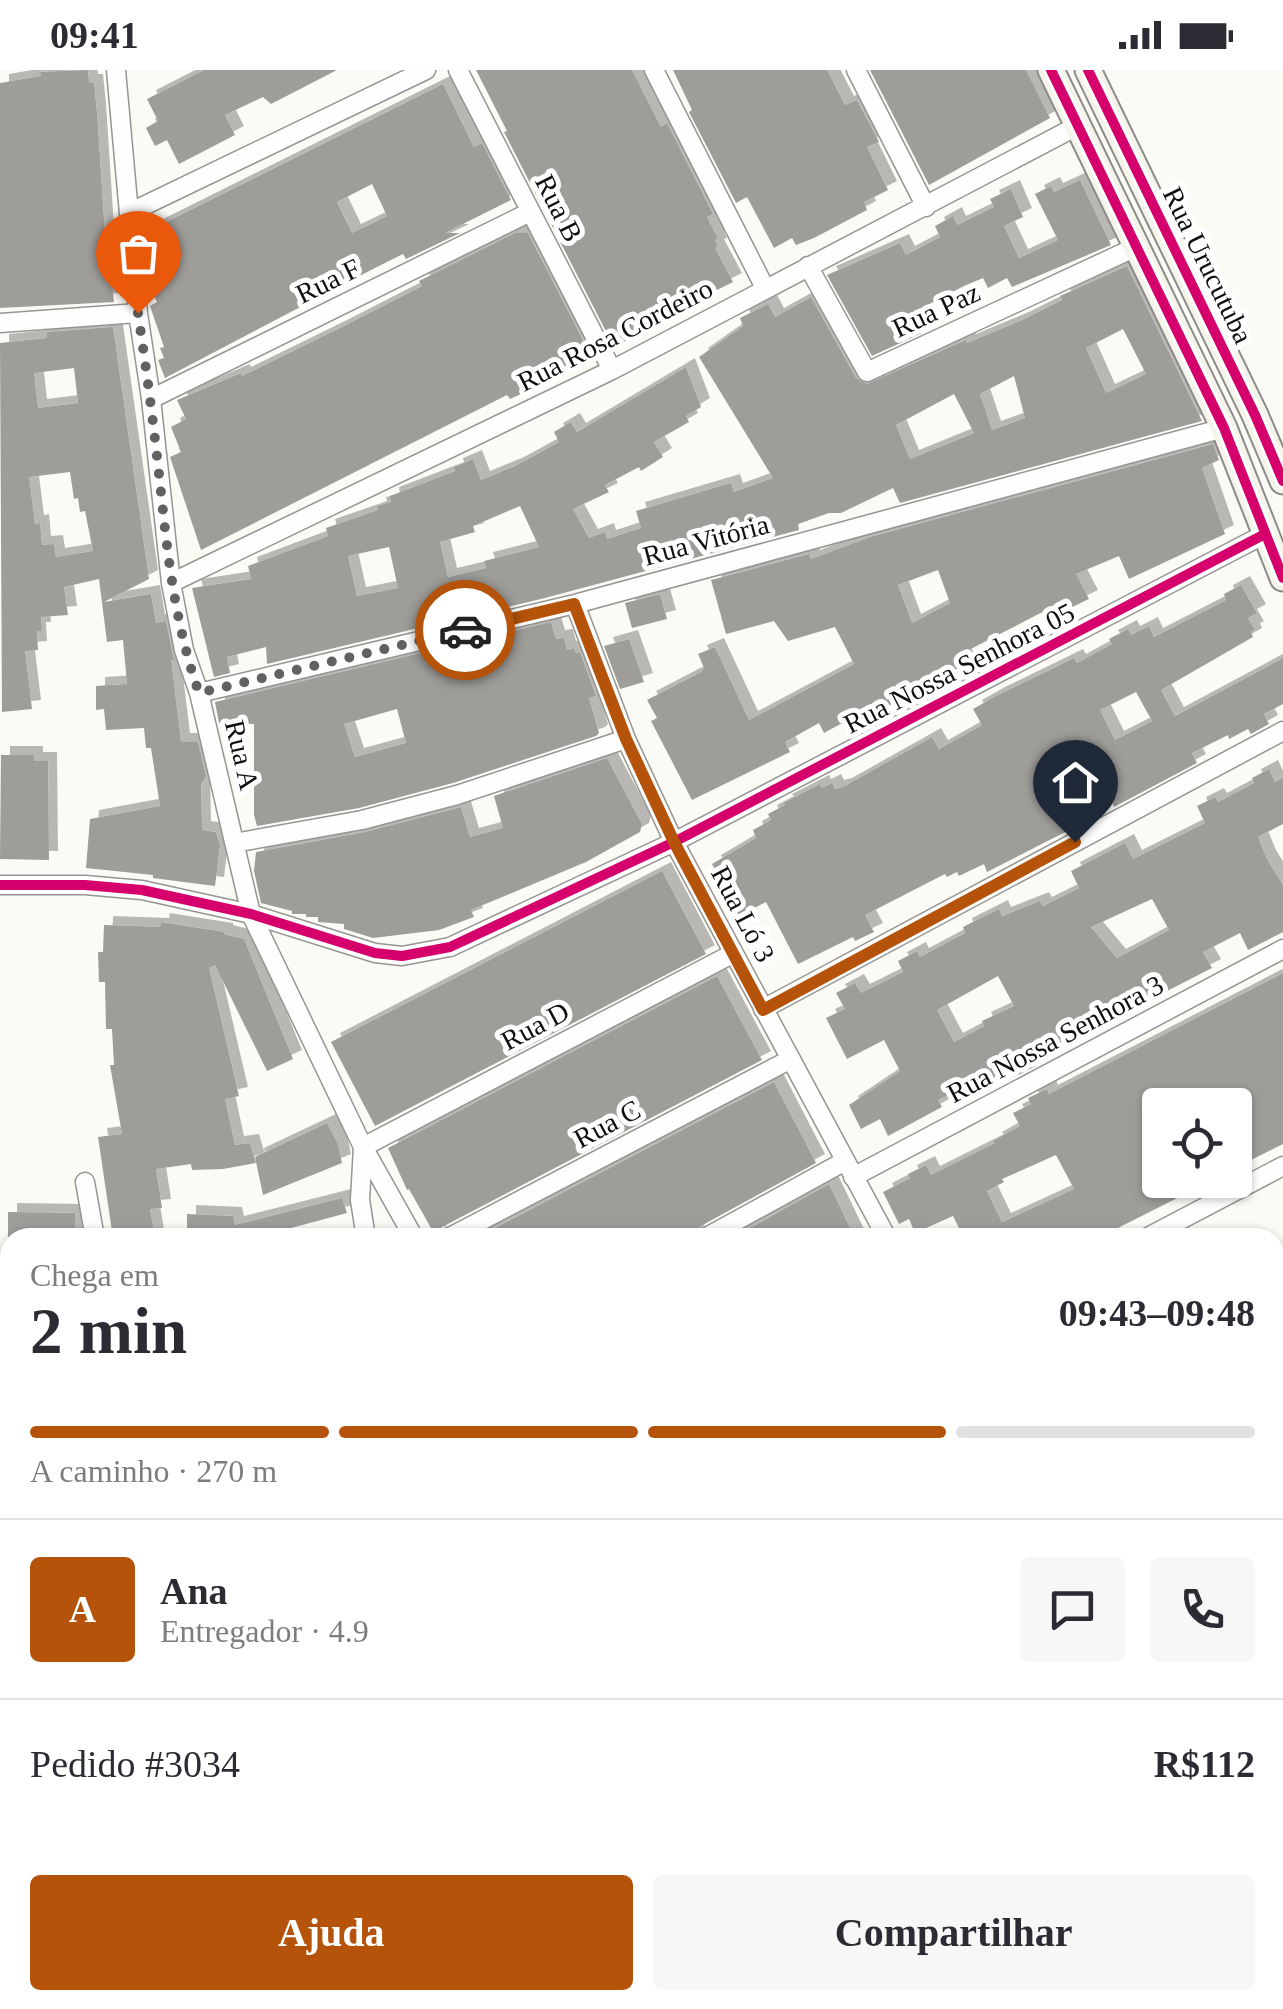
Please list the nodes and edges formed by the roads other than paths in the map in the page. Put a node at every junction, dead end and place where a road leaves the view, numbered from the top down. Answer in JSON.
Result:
{"nodes":[{"id":1,"x":116,"y":70,"type":"edge"},
{"id":2,"x":426,"y":70,"type":"edge"},
{"id":3,"x":458,"y":70,"type":"edge"},
{"id":4,"x":654,"y":70,"type":"edge"},
{"id":5,"x":856,"y":70,"type":"edge"},
{"id":6,"x":1051,"y":70,"type":"edge"},
{"id":7,"x":1088,"y":70,"type":"edge"},
{"id":8,"x":1079,"y":125,"type":"junction"},
{"id":9,"x":926,"y":207,"type":"junction"},
{"id":10,"x":131,"y":212,"type":"junction"},
{"id":11,"x":530,"y":212,"type":"junction"},
{"id":12,"x":1138,"y":246,"type":"junction"},
{"id":13,"x":808,"y":266,"type":"junction"},
{"id":14,"x":765,"y":288,"type":"junction"},
{"id":15,"x":138,"y":313,"type":"junction"},
{"id":16,"x":0,"y":323,"type":"edge"},
{"id":17,"x":612,"y":370,"type":"junction"},
{"id":18,"x":151,"y":399,"type":"junction"},
{"id":19,"x":1224,"y":428,"type":"junction"},
{"id":20,"x":1283,"y":481,"type":"edge"},
{"id":21,"x":1264,"y":534,"type":"junction"},
{"id":22,"x":1283,"y":578,"type":"edge"},
{"id":23,"x":170,"y":582,"type":"junction"},
{"id":24,"x":574,"y":604,"type":"junction"},
{"id":25,"x":199,"y":693,"type":"junction"},
{"id":26,"x":1283,"y":731,"type":"edge"},
{"id":27,"x":626,"y":739,"type":"junction"},
{"id":28,"x":234,"y":842,"type":"junction"},
{"id":29,"x":674,"y":842,"type":"junction"},
{"id":30,"x":0,"y":885,"type":"edge"},
{"id":31,"x":251,"y":914,"type":"junction"},
{"id":32,"x":1283,"y":948,"type":"edge"},
{"id":33,"x":732,"y":954,"type":"junction"},
{"id":34,"x":763,"y":1010,"type":"junction"},
{"id":35,"x":790,"y":1059,"type":"junction"},
{"id":36,"x":363,"y":1147,"type":"junction"},
{"id":37,"x":1283,"y":1166,"type":"edge"},
{"id":38,"x":849,"y":1169,"type":"junction"},
{"id":39,"x":85,"y":1182,"type":"dead end"},
{"id":40,"x":92,"y":1228,"type":"edge"},
{"id":41,"x":364,"y":1228,"type":"edge"},
{"id":42,"x":408,"y":1228,"type":"edge"},
{"id":43,"x":467,"y":1228,"type":"edge"},
{"id":44,"x":725,"y":1228,"type":"edge"},
{"id":45,"x":881,"y":1228,"type":"edge"},
{"id":46,"x":1170,"y":1228,"type":"edge"}],
"edges":[{"from":1,"to":10,"type":"street","name":"Rua A"},
{"from":2,"to":10,"type":"street"},
{"from":3,"to":11,"type":"street","name":"Rua B"},
{"from":4,"to":14,"type":"street"},
{"from":5,"to":9,"type":"street"},
{"from":6,"to":8,"type":"street","name":"Rua Urucutuba"},
{"from":7,"to":20,"type":"street","name":"Rua Urucutuba"},
{"from":8,"to":9,"type":"street","name":"Rua Rosa Cordeiro"},
{"from":8,"to":12,"type":"street","name":"Rua Urucutuba"},
{"from":9,"to":13,"type":"street","name":"Rua Rosa Cordeiro"},
{"from":10,"to":15,"type":"street","name":"Rua A"},
{"from":11,"to":17,"type":"street","name":"Rua B"},
{"from":11,"to":18,"type":"street","name":"Rua F"},
{"from":12,"to":13,"type":"street","name":"Rua Paz"},
{"from":12,"to":19,"type":"street","name":"Rua Urucutuba"},
{"from":13,"to":14,"type":"street","name":"Rua Rosa Cordeiro"},
{"from":14,"to":17,"type":"street","name":"Rua Rosa Cordeiro"},
{"from":15,"to":16,"type":"street"},
{"from":15,"to":18,"type":"street","name":"Rua A"},
{"from":17,"to":23,"type":"street","name":"Rua Rosa Cordeiro"},
{"from":18,"to":23,"type":"street","name":"Rua A"},
{"from":19,"to":21,"type":"street","name":"Rua Urucutuba"},
{"from":19,"to":24,"type":"street","name":"Rua Vitória"},
{"from":21,"to":22,"type":"street","name":"Rua Urucutuba"},
{"from":21,"to":29,"type":"street","name":"Rua Nossa Senhora 05"},
{"from":23,"to":25,"type":"street","name":"Rua A"},
{"from":24,"to":25,"type":"street","name":"Rua Vitória"},
{"from":24,"to":27,"type":"street","name":"Rua Ló 3"},
{"from":25,"to":28,"type":"street","name":"Rua A"},
{"from":26,"to":34,"type":"street"},
{"from":27,"to":28,"type":"street"},
{"from":27,"to":29,"type":"street","name":"Rua Ló 3"},
{"from":28,"to":31,"type":"street","name":"Rua A"},
{"from":29,"to":31,"type":"street","name":"Rua Nossa Senhora 05"},
{"from":29,"to":33,"type":"street","name":"Rua Ló 3"},
{"from":30,"to":31,"type":"street","name":"Rua Nossa Senhora 05"},
{"from":31,"to":36,"type":"street","name":"Rua A"},
{"from":32,"to":38,"type":"street","name":"Rua Nossa Senhora 3"},
{"from":33,"to":34,"type":"street","name":"Rua Ló 3"},
{"from":33,"to":36,"type":"street","name":"Rua D"},
{"from":34,"to":35,"type":"street","name":"Rua Ló 3"},
{"from":35,"to":38,"type":"street","name":"Rua Ló 3"},
{"from":35,"to":43,"type":"street","name":"Rua C"},
{"from":36,"to":41,"type":"street"},
{"from":36,"to":42,"type":"street","name":"Rua A"},
{"from":37,"to":46,"type":"street"},
{"from":38,"to":44,"type":"street"},
{"from":38,"to":45,"type":"street","name":"Rua Ló 3"},
{"from":39,"to":40,"type":"street"}]}
